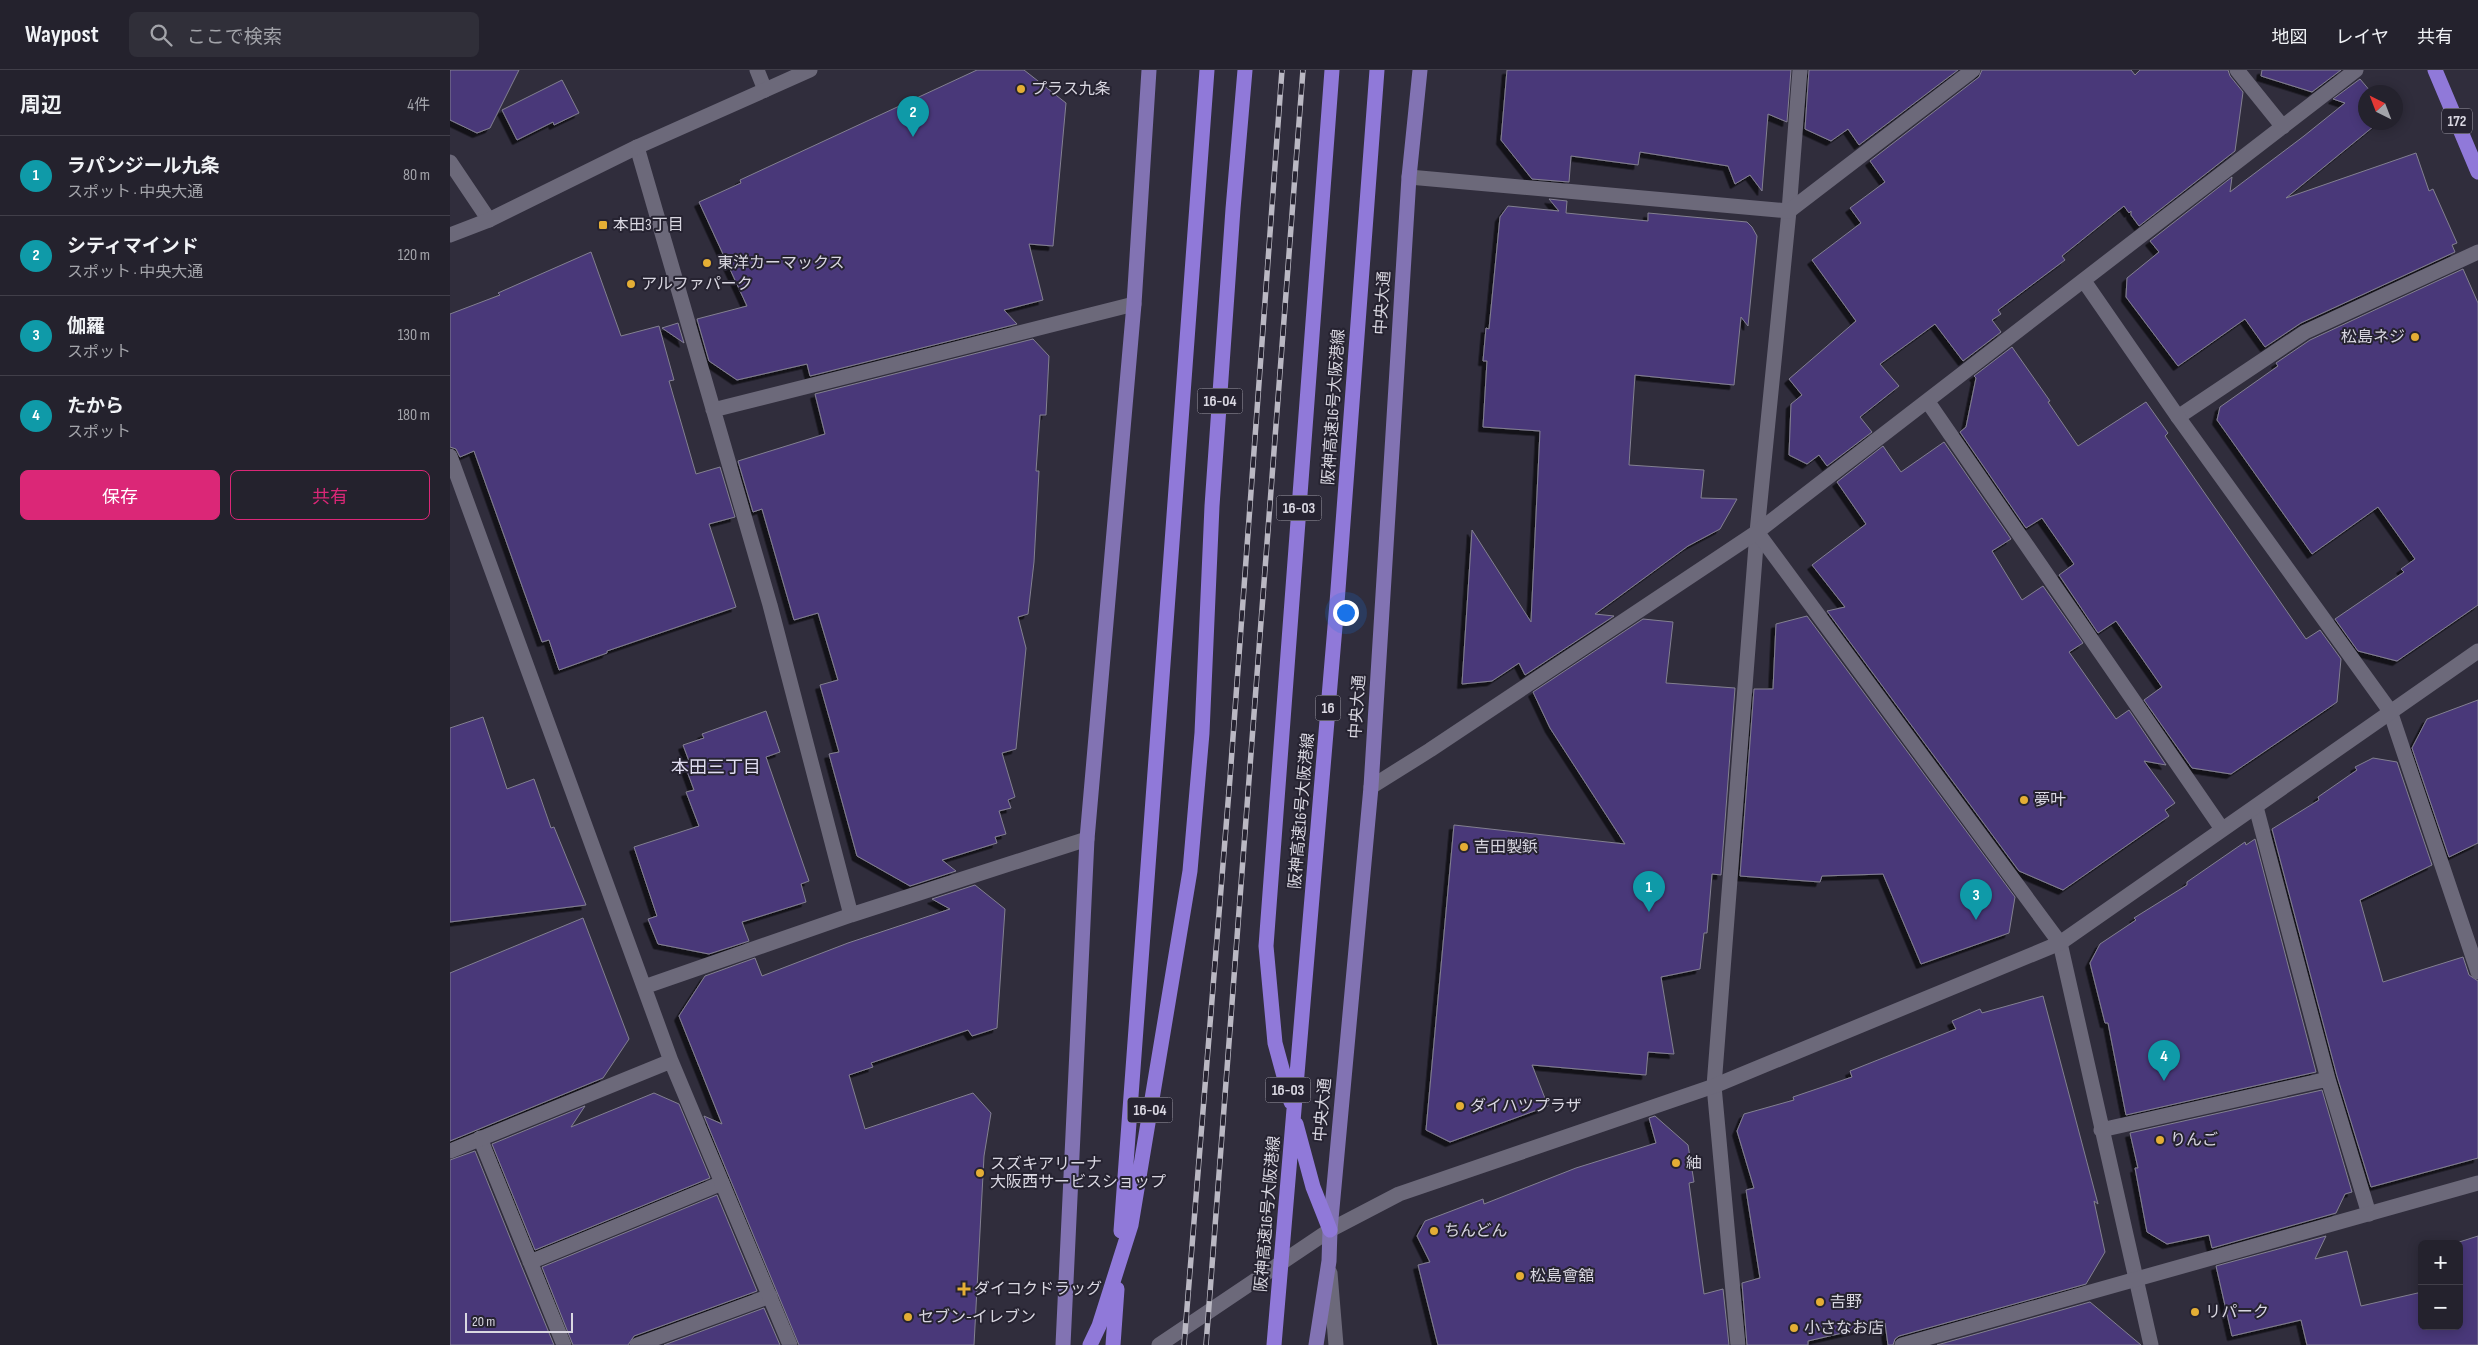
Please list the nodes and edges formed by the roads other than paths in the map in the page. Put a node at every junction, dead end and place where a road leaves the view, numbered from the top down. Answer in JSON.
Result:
{"nodes":[{"id":1,"x":757,"y":70,"type":"edge"},
{"id":2,"x":810,"y":70,"type":"edge"},
{"id":3,"x":1149,"y":70,"type":"edge"},
{"id":4,"x":1207,"y":70,"type":"edge"},
{"id":5,"x":1245,"y":70,"type":"edge"},
{"id":6,"x":1332,"y":70,"type":"edge"},
{"id":7,"x":1377,"y":70,"type":"edge"},
{"id":8,"x":1420,"y":70,"type":"edge"},
{"id":9,"x":1800,"y":70,"type":"edge"},
{"id":10,"x":1973,"y":70,"type":"edge"},
{"id":11,"x":2237,"y":70,"type":"edge"},
{"id":12,"x":2356,"y":70,"type":"edge"},
{"id":13,"x":2435,"y":70,"type":"edge"},
{"id":14,"x":765,"y":90,"type":"junction"},
{"id":15,"x":2282,"y":127,"type":"junction"},
{"id":16,"x":637,"y":147,"type":"junction"},
{"id":17,"x":450,"y":162,"type":"edge"},
{"id":18,"x":2478,"y":172,"type":"edge"},
{"id":19,"x":1409,"y":177,"type":"junction"},
{"id":20,"x":1789,"y":211,"type":"junction"},
{"id":21,"x":489,"y":220,"type":"junction"},
{"id":22,"x":450,"y":235,"type":"edge"},
{"id":23,"x":2478,"y":252,"type":"edge"},
{"id":24,"x":2084,"y":281,"type":"junction"},
{"id":25,"x":1134,"y":304,"type":"junction"},
{"id":26,"x":1928,"y":402,"type":"junction"},
{"id":27,"x":713,"y":410,"type":"junction"},
{"id":28,"x":2178,"y":417,"type":"junction"},
{"id":29,"x":450,"y":456,"type":"edge"},
{"id":30,"x":1757,"y":532,"type":"junction"},
{"id":31,"x":2478,"y":651,"type":"edge"},
{"id":32,"x":2390,"y":711,"type":"junction"},
{"id":33,"x":1371,"y":787,"type":"junction"},
{"id":34,"x":2256,"y":807,"type":"junction"},
{"id":35,"x":2222,"y":829,"type":"junction"},
{"id":36,"x":1087,"y":839,"type":"junction"},
{"id":37,"x":851,"y":915,"type":"junction"},
{"id":38,"x":2060,"y":943,"type":"junction"},
{"id":39,"x":2478,"y":972,"type":"edge"},
{"id":40,"x":644,"y":987,"type":"junction"},
{"id":41,"x":671,"y":1061,"type":"junction"},
{"id":42,"x":2328,"y":1079,"type":"junction"},
{"id":43,"x":1714,"y":1086,"type":"junction"},
{"id":44,"x":2100,"y":1130,"type":"junction"},
{"id":45,"x":480,"y":1138,"type":"junction"},
{"id":46,"x":450,"y":1150,"type":"edge"},
{"id":47,"x":722,"y":1183,"type":"junction"},
{"id":48,"x":2478,"y":1183,"type":"edge"},
{"id":49,"x":2369,"y":1214,"type":"junction"},
{"id":50,"x":1330,"y":1230,"type":"junction"},
{"id":51,"x":1329,"y":1261,"type":"junction"},
{"id":52,"x":530,"y":1262,"type":"junction"},
{"id":53,"x":2136,"y":1280,"type":"junction"},
{"id":54,"x":770,"y":1296,"type":"junction"},
{"id":55,"x":564,"y":1345,"type":"edge"},
{"id":56,"x":638,"y":1345,"type":"edge"},
{"id":57,"x":790,"y":1345,"type":"edge"},
{"id":58,"x":1063,"y":1345,"type":"edge"},
{"id":59,"x":1090,"y":1345,"type":"edge"},
{"id":60,"x":1112,"y":1345,"type":"edge"},
{"id":61,"x":1159,"y":1345,"type":"edge"},
{"id":62,"x":1274,"y":1345,"type":"edge"},
{"id":63,"x":1316,"y":1345,"type":"edge"},
{"id":64,"x":1336,"y":1345,"type":"edge"},
{"id":65,"x":1738,"y":1345,"type":"edge"},
{"id":66,"x":1902,"y":1345,"type":"edge"},
{"id":67,"x":2151,"y":1345,"type":"edge"}],
"edges":[{"from":1,"to":14,"type":"street"},
{"from":2,"to":14,"type":"street"},
{"from":3,"to":25,"type":"main road"},
{"from":4,"to":60,"type":"highway"},
{"from":5,"to":59,"type":"highway","number":"16-04"},
{"from":6,"to":50,"type":"highway","number":"16-03"},
{"from":7,"to":62,"type":"highway","name":"阪神高速16号大阪港線","number":"16"},
{"from":8,"to":19,"type":"main road","name":"中央大通"},
{"from":9,"to":20,"type":"street"},
{"from":10,"to":20,"type":"street"},
{"from":11,"to":15,"type":"street"},
{"from":12,"to":15,"type":"street"},
{"from":13,"to":18,"type":"highway","number":"172"},
{"from":14,"to":16,"type":"street"},
{"from":15,"to":24,"type":"street"},
{"from":16,"to":21,"type":"street"},
{"from":16,"to":27,"type":"street"},
{"from":17,"to":21,"type":"street"},
{"from":19,"to":20,"type":"street"},
{"from":19,"to":33,"type":"main road","name":"中央大通"},
{"from":20,"to":30,"type":"street"},
{"from":21,"to":22,"type":"street"},
{"from":23,"to":28,"type":"street"},
{"from":24,"to":26,"type":"street"},
{"from":24,"to":28,"type":"street"},
{"from":25,"to":27,"type":"street"},
{"from":25,"to":36,"type":"main road"},
{"from":26,"to":30,"type":"street"},
{"from":26,"to":35,"type":"street"},
{"from":27,"to":37,"type":"street"},
{"from":28,"to":32,"type":"street"},
{"from":29,"to":40,"type":"street"},
{"from":30,"to":33,"type":"street"},
{"from":30,"to":38,"type":"street"},
{"from":30,"to":43,"type":"street"},
{"from":31,"to":32,"type":"street"},
{"from":32,"to":34,"type":"street"},
{"from":32,"to":39,"type":"street"},
{"from":33,"to":50,"type":"main road","name":"中央大通"},
{"from":34,"to":35,"type":"street"},
{"from":34,"to":42,"type":"street"},
{"from":35,"to":38,"type":"street"},
{"from":36,"to":37,"type":"street"},
{"from":36,"to":58,"type":"main road"},
{"from":37,"to":40,"type":"street"},
{"from":38,"to":43,"type":"street"},
{"from":38,"to":44,"type":"street"},
{"from":40,"to":41,"type":"street"},
{"from":41,"to":45,"type":"street"},
{"from":41,"to":47,"type":"street"},
{"from":42,"to":44,"type":"street"},
{"from":42,"to":49,"type":"street"},
{"from":43,"to":50,"type":"street"},
{"from":43,"to":65,"type":"street"},
{"from":44,"to":53,"type":"street"},
{"from":45,"to":46,"type":"street"},
{"from":45,"to":52,"type":"street"},
{"from":47,"to":52,"type":"street"},
{"from":47,"to":54,"type":"street"},
{"from":48,"to":49,"type":"street"},
{"from":49,"to":53,"type":"street"},
{"from":50,"to":51,"type":"main road","name":"中央大通"},
{"from":50,"to":61,"type":"street"},
{"from":51,"to":63,"type":"main road","name":"中央大通"},
{"from":51,"to":64,"type":"street"},
{"from":52,"to":55,"type":"street"},
{"from":53,"to":66,"type":"street"},
{"from":53,"to":67,"type":"street"},
{"from":54,"to":56,"type":"street"},
{"from":54,"to":57,"type":"street"}]}
